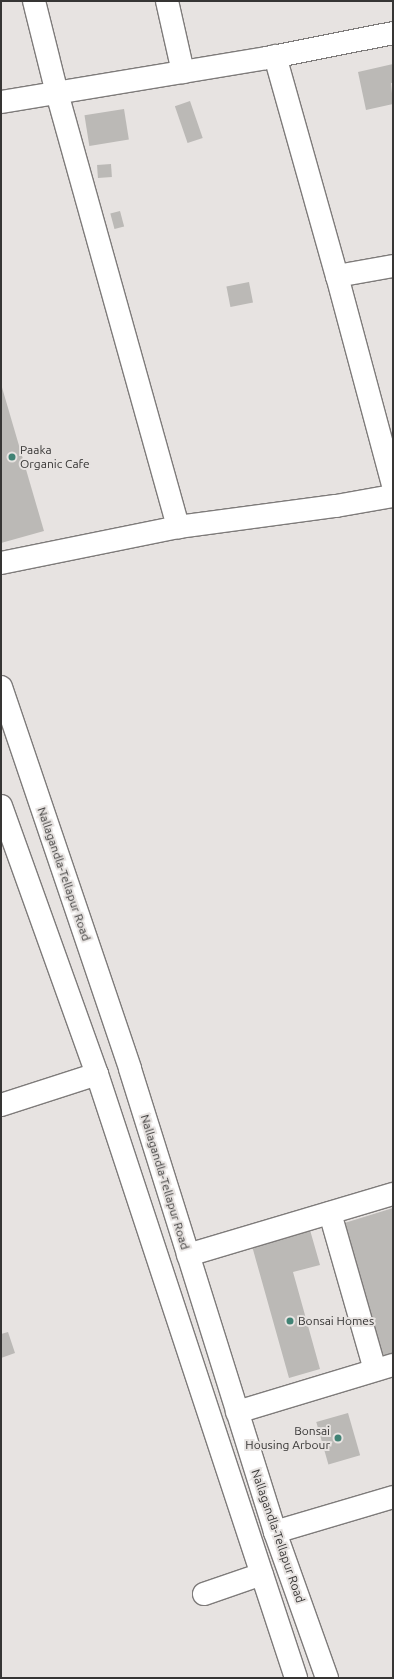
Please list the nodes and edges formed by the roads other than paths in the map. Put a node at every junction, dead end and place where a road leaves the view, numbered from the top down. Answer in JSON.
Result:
{"nodes":[{"id":1,"x":34,"y":1,"type":"edge"},
{"id":2,"x":167,"y":1,"type":"edge"},
{"id":3,"x":393,"y":33,"type":"edge"},
{"id":4,"x":275,"y":56,"type":"junction"},
{"id":5,"x":182,"y":72,"type":"junction"},
{"id":6,"x":57,"y":92,"type":"junction"},
{"id":7,"x":1,"y":102,"type":"edge"},
{"id":8,"x":393,"y":266,"type":"edge"},
{"id":9,"x":337,"y":276,"type":"junction"},
{"id":10,"x":393,"y":485,"type":"edge"},
{"id":11,"x":393,"y":496,"type":"edge"},
{"id":12,"x":178,"y":527,"type":"junction"},
{"id":13,"x":1,"y":563,"type":"edge"},
{"id":14,"x":1,"y":687,"type":"edge"},
{"id":15,"x":1,"y":806,"type":"edge"},
{"id":16,"x":98,"y":1074,"type":"junction"},
{"id":17,"x":1,"y":1105,"type":"edge"},
{"id":18,"x":393,"y":1194,"type":"edge"},
{"id":19,"x":330,"y":1213,"type":"junction"},
{"id":20,"x":188,"y":1255,"type":"junction"},
{"id":21,"x":384,"y":1368,"type":"edge"},
{"id":22,"x":237,"y":1412,"type":"junction"},
{"id":23,"x":393,"y":1497,"type":"edge"},
{"id":24,"x":275,"y":1532,"type":"junction"},
{"id":25,"x":262,"y":1574,"type":"junction"},
{"id":26,"x":204,"y":1594,"type":"dead end"},
{"id":27,"x":296,"y":1678,"type":"edge"},
{"id":28,"x":327,"y":1678,"type":"edge"}],
"edges":[{"from":1,"to":6,"type":"street"},
{"from":2,"to":5,"type":"street"},
{"from":3,"to":4,"type":"street"},
{"from":4,"to":5,"type":"street"},
{"from":4,"to":9,"type":"street"},
{"from":5,"to":6,"type":"street"},
{"from":6,"to":7,"type":"street"},
{"from":6,"to":12,"type":"street"},
{"from":8,"to":9,"type":"street"},
{"from":9,"to":10,"type":"street"},
{"from":11,"to":12,"type":"street"},
{"from":12,"to":13,"type":"street"},
{"from":14,"to":20,"type":"street","name":"Nallagandla-Tellapur Road"},
{"from":15,"to":16,"type":"street"},
{"from":16,"to":17,"type":"street"},
{"from":16,"to":25,"type":"street"},
{"from":18,"to":19,"type":"street"},
{"from":19,"to":20,"type":"street"},
{"from":19,"to":21,"type":"street"},
{"from":20,"to":22,"type":"street","name":"Nallagandla-Tellapur Road"},
{"from":21,"to":22,"type":"street"},
{"from":22,"to":24,"type":"street","name":"Nallagandla-Tellapur Road"},
{"from":23,"to":24,"type":"street"},
{"from":24,"to":28,"type":"street","name":"Nallagandla-Tellapur Road"},
{"from":25,"to":26,"type":"street"},
{"from":25,"to":27,"type":"street"}]}
